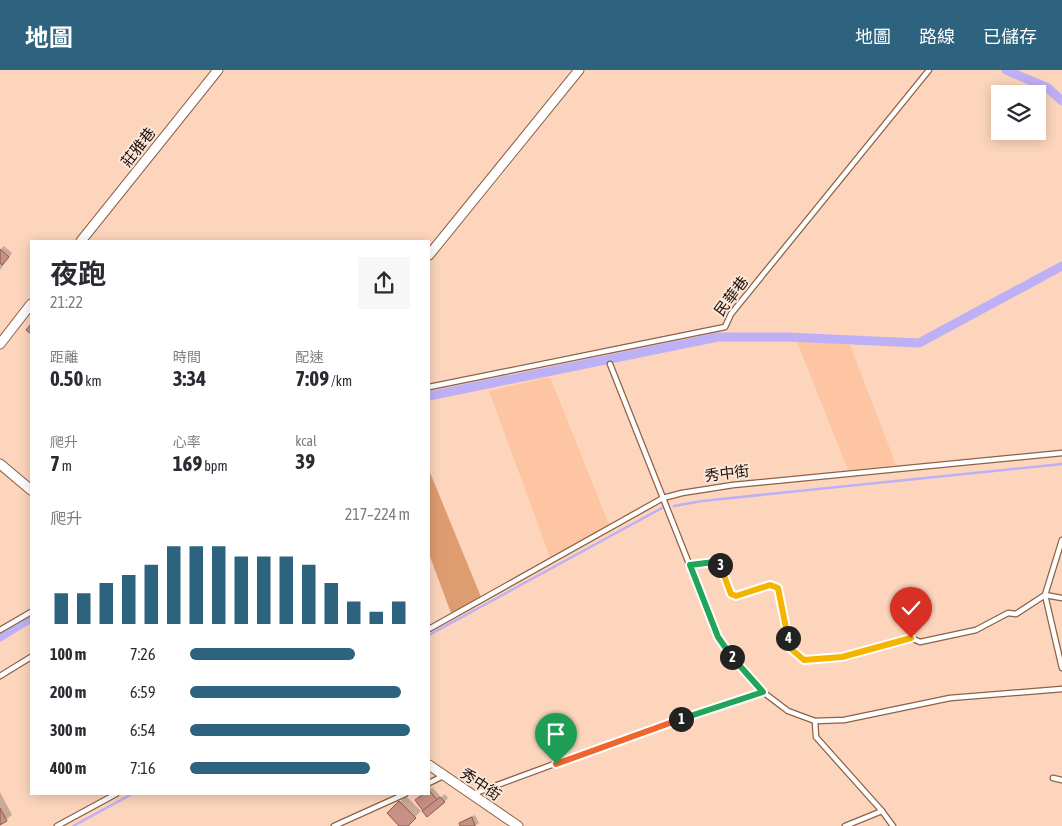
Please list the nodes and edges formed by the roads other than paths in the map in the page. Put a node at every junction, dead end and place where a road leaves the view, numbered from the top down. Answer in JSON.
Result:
{"nodes":[{"id":1,"x":218,"y":70,"type":"edge"},
{"id":2,"x":578,"y":70,"type":"edge"},
{"id":3,"x":929,"y":70,"type":"edge"},
{"id":4,"x":82,"y":240,"type":"edge"},
{"id":5,"x":430,"y":254,"type":"edge"},
{"id":6,"x":30,"y":305,"type":"edge"},
{"id":7,"x":0,"y":344,"type":"edge"},
{"id":8,"x":610,"y":364,"type":"dead end"},
{"id":9,"x":430,"y":387,"type":"edge"},
{"id":10,"x":1062,"y":453,"type":"edge"},
{"id":11,"x":0,"y":464,"type":"edge"},
{"id":12,"x":30,"y":489,"type":"edge"},
{"id":13,"x":663,"y":498,"type":"junction"},
{"id":14,"x":1062,"y":540,"type":"edge"},
{"id":15,"x":690,"y":565,"type":"junction"},
{"id":16,"x":1045,"y":595,"type":"junction"},
{"id":17,"x":1062,"y":598,"type":"edge"},
{"id":18,"x":30,"y":613,"type":"edge"},
{"id":19,"x":430,"y":628,"type":"edge"},
{"id":20,"x":0,"y":630,"type":"edge"},
{"id":21,"x":30,"y":658,"type":"edge"},
{"id":22,"x":1062,"y":668,"type":"edge"},
{"id":23,"x":0,"y":676,"type":"edge"},
{"id":24,"x":1062,"y":689,"type":"edge"},
{"id":25,"x":763,"y":692,"type":"junction"},
{"id":26,"x":816,"y":721,"type":"junction"},
{"id":27,"x":430,"y":766,"type":"edge"},
{"id":28,"x":444,"y":776,"type":"junction"},
{"id":29,"x":1053,"y":778,"type":"dead end"},
{"id":30,"x":1062,"y":780,"type":"edge"},
{"id":31,"x":430,"y":783,"type":"edge"},
{"id":32,"x":114,"y":795,"type":"edge"},
{"id":33,"x":403,"y":795,"type":"edge"},
{"id":34,"x":473,"y":795,"type":"junction"},
{"id":35,"x":882,"y":811,"type":"junction"},
{"id":36,"x":57,"y":826,"type":"edge"},
{"id":37,"x":334,"y":826,"type":"edge"},
{"id":38,"x":518,"y":826,"type":"edge"},
{"id":39,"x":844,"y":826,"type":"edge"},
{"id":40,"x":893,"y":826,"type":"edge"}],
"edges":[{"from":1,"to":4,"type":"street","name":"莊雅巷"},
{"from":2,"to":5,"type":"street"},
{"from":3,"to":9,"type":"lane","name":"民華巷"},
{"from":6,"to":7,"type":"street"},
{"from":8,"to":13,"type":"lane"},
{"from":10,"to":13,"type":"lane","name":"秀中街"},
{"from":11,"to":12,"type":"street"},
{"from":13,"to":15,"type":"lane"},
{"from":13,"to":19,"type":"lane","name":"秀中街"},
{"from":14,"to":16,"type":"lane"},
{"from":15,"to":16,"type":"lane"},
{"from":15,"to":25,"type":"lane"},
{"from":16,"to":17,"type":"lane"},
{"from":16,"to":22,"type":"lane"},
{"from":18,"to":20,"type":"lane"},
{"from":21,"to":23,"type":"lane"},
{"from":24,"to":26,"type":"lane"},
{"from":25,"to":26,"type":"lane"},
{"from":25,"to":34,"type":"lane"},
{"from":26,"to":35,"type":"lane"},
{"from":27,"to":28,"type":"street","name":"秀中街"},
{"from":28,"to":31,"type":"lane"},
{"from":28,"to":34,"type":"street","name":"秀中街"},
{"from":29,"to":30,"type":"lane"},
{"from":32,"to":36,"type":"lane"},
{"from":33,"to":37,"type":"lane"},
{"from":34,"to":38,"type":"street","name":"秀中街"},
{"from":35,"to":39,"type":"lane"},
{"from":35,"to":40,"type":"lane"}]}
